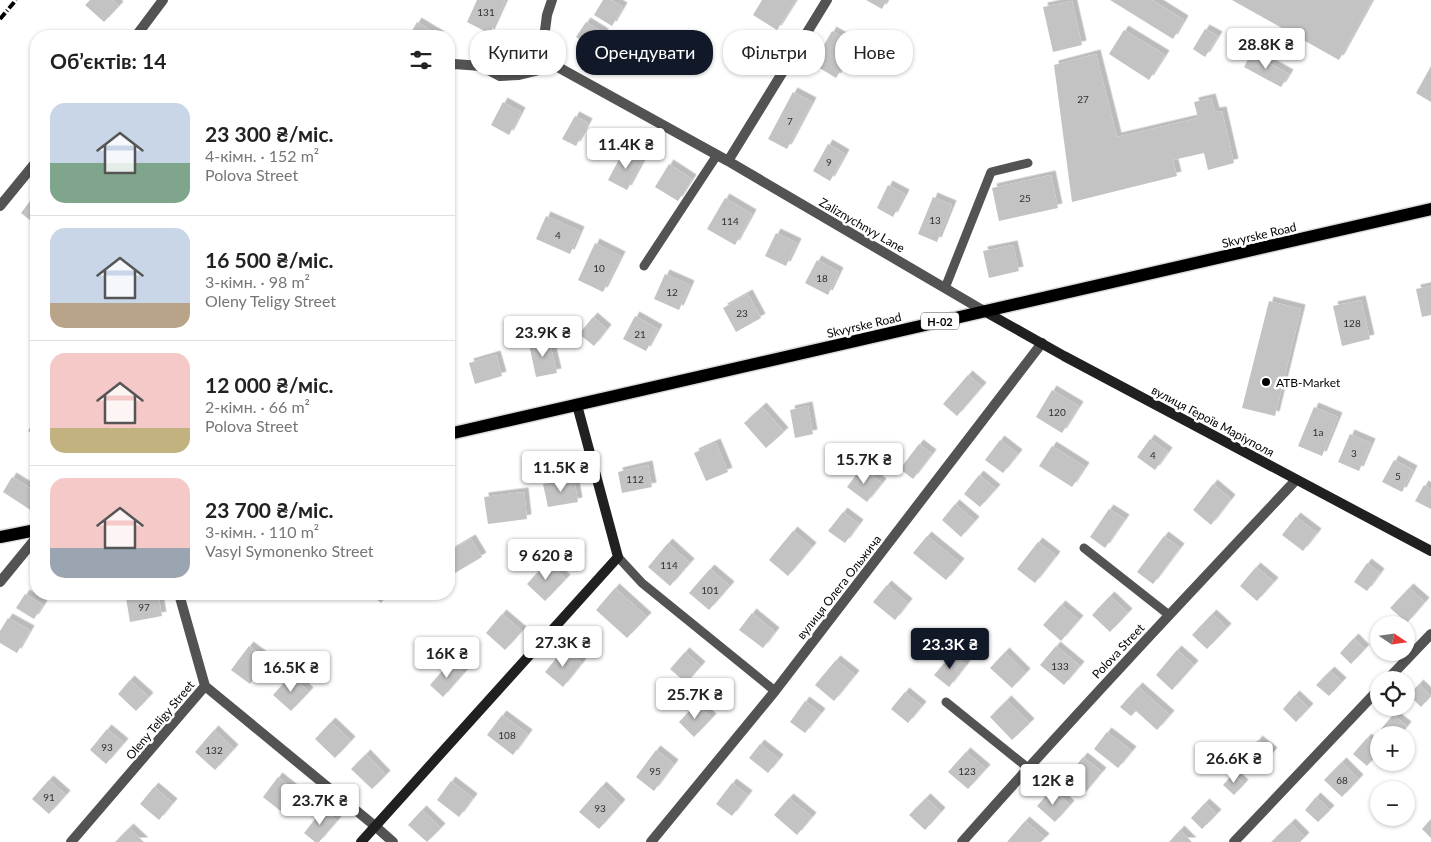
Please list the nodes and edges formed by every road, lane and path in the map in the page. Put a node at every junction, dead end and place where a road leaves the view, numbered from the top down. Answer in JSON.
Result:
{"nodes":[{"id":1,"x":163,"y":0,"type":"edge"},
{"id":2,"x":552,"y":0,"type":"edge"},
{"id":3,"x":827,"y":0,"type":"edge"},
{"id":4,"x":140,"y":30,"type":"edge"},
{"id":5,"x":545,"y":30,"type":"edge"},
{"id":6,"x":455,"y":64,"type":"edge"},
{"id":7,"x":470,"y":65,"type":"edge"},
{"id":8,"x":566,"y":72,"type":"edge"},
{"id":9,"x":498,"y":75,"type":"edge"},
{"id":10,"x":519,"y":75,"type":"edge"},
{"id":11,"x":717,"y":155,"type":"junction"},
{"id":12,"x":728,"y":161,"type":"junction"},
{"id":13,"x":1028,"y":162,"type":"dead end"},
{"id":14,"x":30,"y":169,"type":"edge"},
{"id":15,"x":0,"y":206,"type":"edge"},
{"id":16,"x":1431,"y":209,"type":"edge"},
{"id":17,"x":644,"y":266,"type":"dead end"},
{"id":18,"x":945,"y":288,"type":"junction"},
{"id":19,"x":984,"y":311,"type":"junction"},
{"id":20,"x":1042,"y":344,"type":"junction"},
{"id":21,"x":577,"y":405,"type":"junction"},
{"id":22,"x":455,"y":433,"type":"edge"},
{"id":23,"x":1296,"y":480,"type":"junction"},
{"id":24,"x":30,"y":531,"type":"edge"},
{"id":25,"x":0,"y":538,"type":"edge"},
{"id":26,"x":30,"y":545,"type":"edge"},
{"id":27,"x":1084,"y":548,"type":"dead end"},
{"id":28,"x":1431,"y":550,"type":"edge"},
{"id":29,"x":618,"y":556,"type":"junction"},
{"id":30,"x":0,"y":582,"type":"edge"},
{"id":31,"x":181,"y":600,"type":"edge"},
{"id":32,"x":1169,"y":614,"type":"junction"},
{"id":33,"x":1431,"y":634,"type":"edge"},
{"id":34,"x":1396,"y":671,"type":"edge"},
{"id":35,"x":205,"y":686,"type":"junction"},
{"id":36,"x":775,"y":691,"type":"junction"},
{"id":37,"x":1370,"y":698,"type":"edge"},
{"id":38,"x":946,"y":702,"type":"dead end"},
{"id":39,"x":1028,"y":768,"type":"junction"},
{"id":40,"x":375,"y":826,"type":"junction"},
{"id":41,"x":71,"y":842,"type":"edge"},
{"id":42,"x":361,"y":842,"type":"edge"},
{"id":43,"x":393,"y":842,"type":"edge"},
{"id":44,"x":651,"y":842,"type":"edge"},
{"id":45,"x":962,"y":842,"type":"edge"},
{"id":46,"x":1234,"y":842,"type":"edge"}],
"edges":[{"from":1,"to":4,"type":"street"},
{"from":2,"to":5,"type":"street"},
{"from":3,"to":12,"type":"street"},
{"from":6,"to":7,"type":"street"},
{"from":8,"to":11,"type":"street","name":"Zaliznychnyy Lane"},
{"from":9,"to":10,"type":"street"},
{"from":11,"to":12,"type":"street","name":"Zaliznychnyy Lane"},
{"from":11,"to":17,"type":"lane"},
{"from":12,"to":18,"type":"street","name":"Zaliznychnyy Lane"},
{"from":13,"to":18,"type":"lane"},
{"from":14,"to":15,"type":"street"},
{"from":16,"to":19,"type":"main road","name":"Skvyrske Road","number":"Н-02"},
{"from":18,"to":19,"type":"street","name":"Zaliznychnyy Lane"},
{"from":19,"to":20,"type":"street","name":"вулиця Героїв Маріуполя"},
{"from":19,"to":21,"type":"main road","name":"Skvyrske Road","number":"Н-02"},
{"from":20,"to":23,"type":"street","name":"вулиця Героїв Маріуполя"},
{"from":20,"to":36,"type":"street","name":"вулиця Олега Ольжича"},
{"from":21,"to":22,"type":"main road","name":"Skvyrske Road","number":"Н-02"},
{"from":21,"to":29,"type":"street"},
{"from":23,"to":28,"type":"street","name":"вулиця Героїв Маріуполя"},
{"from":23,"to":32,"type":"street","name":"Polova Street"},
{"from":24,"to":25,"type":"main road"},
{"from":26,"to":30,"type":"street"},
{"from":27,"to":32,"type":"lane"},
{"from":29,"to":36,"type":"lane"},
{"from":29,"to":40,"type":"street"},
{"from":31,"to":35,"type":"street","name":"Oleny Teligy Street"},
{"from":32,"to":39,"type":"street","name":"Polova Street"},
{"from":33,"to":34,"type":"street"},
{"from":35,"to":40,"type":"street"},
{"from":35,"to":41,"type":"street","name":"Oleny Teligy Street"},
{"from":36,"to":44,"type":"street","name":"вулиця Олега Ольжича"},
{"from":37,"to":46,"type":"street"},
{"from":38,"to":39,"type":"lane"},
{"from":39,"to":45,"type":"street","name":"Polova Street"},
{"from":40,"to":42,"type":"street"},
{"from":40,"to":43,"type":"street"}]}
